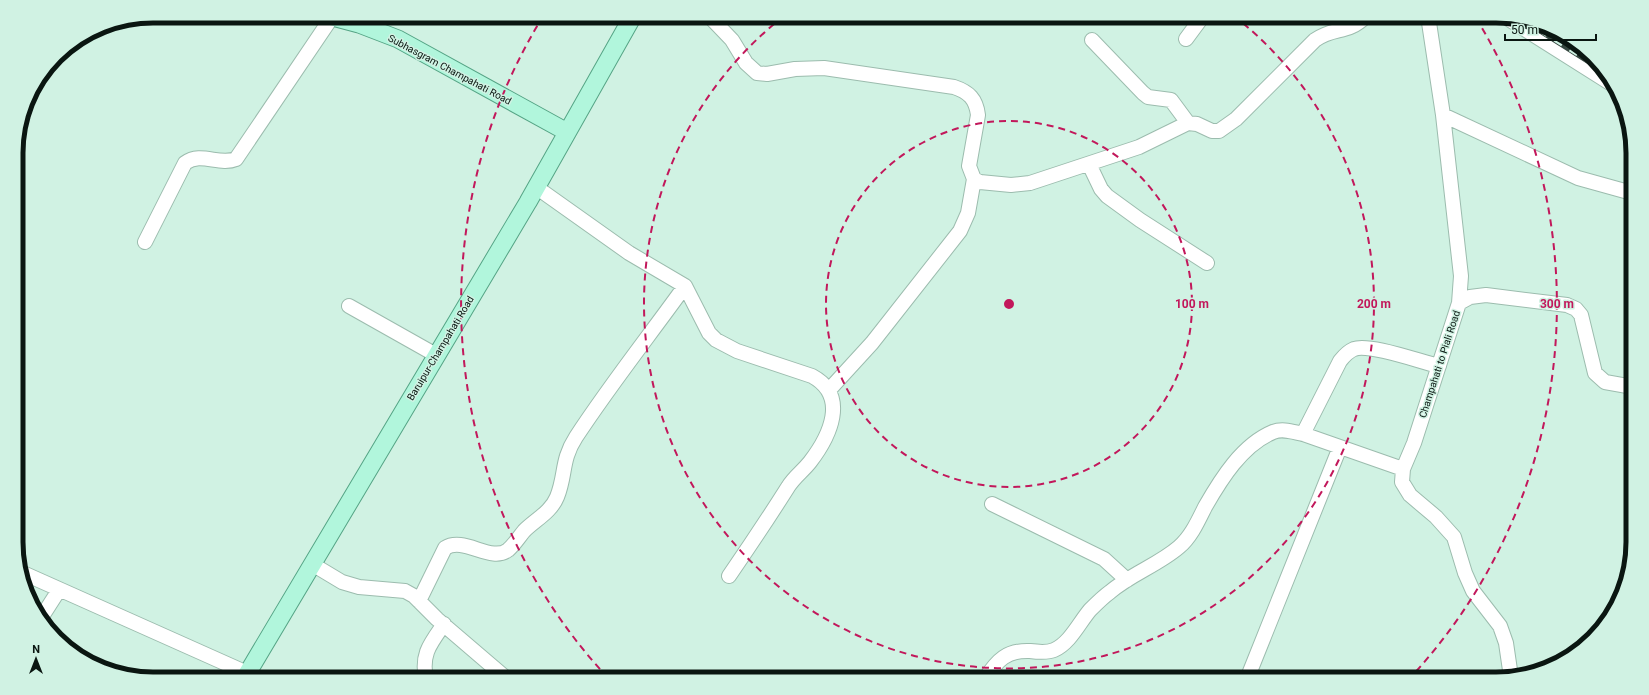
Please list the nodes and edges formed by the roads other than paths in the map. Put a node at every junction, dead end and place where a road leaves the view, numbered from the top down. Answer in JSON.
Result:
{"nodes":[{"id":1,"x":325,"y":23,"type":"edge"},
{"id":2,"x":355,"y":23,"type":"edge"},
{"id":3,"x":629,"y":23,"type":"edge"},
{"id":4,"x":716,"y":23,"type":"edge"},
{"id":5,"x":1198,"y":23,"type":"edge"},
{"id":6,"x":1360,"y":23,"type":"edge"},
{"id":7,"x":1429,"y":23,"type":"edge"},
{"id":8,"x":1517,"y":24,"type":"edge"},
{"id":9,"x":1186,"y":39,"type":"dead end"},
{"id":10,"x":1092,"y":40,"type":"dead end"},
{"id":11,"x":1602,"y":78,"type":"edge"},
{"id":12,"x":1444,"y":115,"type":"junction"},
{"id":13,"x":1188,"y":123,"type":"junction"},
{"id":14,"x":567,"y":132,"type":"junction"},
{"id":15,"x":1089,"y":164,"type":"junction"},
{"id":16,"x":974,"y":179,"type":"junction"},
{"id":17,"x":536,"y":187,"type":"junction"},
{"id":18,"x":1626,"y":191,"type":"edge"},
{"id":19,"x":145,"y":242,"type":"dead end"},
{"id":20,"x":1207,"y":263,"type":"dead end"},
{"id":21,"x":685,"y":286,"type":"junction"},
{"id":22,"x":1459,"y":303,"type":"junction"},
{"id":23,"x":349,"y":306,"type":"dead end"},
{"id":24,"x":436,"y":355,"type":"junction"},
{"id":25,"x":1439,"y":366,"type":"junction"},
{"id":26,"x":1626,"y":386,"type":"edge"},
{"id":27,"x":829,"y":390,"type":"junction"},
{"id":28,"x":1303,"y":434,"type":"junction"},
{"id":29,"x":1340,"y":447,"type":"junction"},
{"id":30,"x":1403,"y":469,"type":"junction"},
{"id":31,"x":992,"y":504,"type":"dead end"},
{"id":32,"x":312,"y":564,"type":"junction"},
{"id":33,"x":27,"y":575,"type":"edge"},
{"id":34,"x":729,"y":576,"type":"dead end"},
{"id":35,"x":1127,"y":580,"type":"junction"},
{"id":36,"x":59,"y":590,"type":"junction"},
{"id":37,"x":419,"y":601,"type":"junction"},
{"id":38,"x":44,"y":613,"type":"edge"},
{"id":39,"x":444,"y":624,"type":"junction"},
{"id":40,"x":1510,"y":671,"type":"edge"},
{"id":41,"x":236,"y":672,"type":"edge"},
{"id":42,"x":247,"y":672,"type":"edge"},
{"id":43,"x":425,"y":672,"type":"edge"},
{"id":44,"x":499,"y":672,"type":"edge"},
{"id":45,"x":990,"y":672,"type":"edge"},
{"id":46,"x":1250,"y":672,"type":"edge"}],
"edges":[{"from":1,"to":19,"type":"street"},
{"from":2,"to":14,"type":"main road","name":"Subhasgram Champahati Road"},
{"from":3,"to":14,"type":"main road","name":"Baruipur-Champahati Road"},
{"from":4,"to":16,"type":"street"},
{"from":5,"to":9,"type":"street"},
{"from":6,"to":13,"type":"street"},
{"from":7,"to":12,"type":"street","name":"Champahati to Piali Road"},
{"from":8,"to":11,"type":"street"},
{"from":10,"to":13,"type":"street"},
{"from":12,"to":18,"type":"street"},
{"from":12,"to":22,"type":"street","name":"Champahati to Piali Road"},
{"from":13,"to":15,"type":"street"},
{"from":14,"to":17,"type":"main road","name":"Baruipur-Champahati Road"},
{"from":15,"to":16,"type":"street"},
{"from":15,"to":20,"type":"street"},
{"from":16,"to":27,"type":"street"},
{"from":17,"to":21,"type":"street"},
{"from":17,"to":24,"type":"main road","name":"Baruipur-Champahati Road"},
{"from":21,"to":27,"type":"street"},
{"from":21,"to":37,"type":"street"},
{"from":22,"to":25,"type":"street","name":"Champahati to Piali Road"},
{"from":22,"to":26,"type":"street"},
{"from":23,"to":24,"type":"street"},
{"from":24,"to":32,"type":"main road","name":"Baruipur-Champahati Road"},
{"from":25,"to":28,"type":"street"},
{"from":25,"to":30,"type":"street","name":"Champahati to Piali Road"},
{"from":27,"to":34,"type":"street"},
{"from":28,"to":29,"type":"street"},
{"from":28,"to":35,"type":"street"},
{"from":29,"to":30,"type":"street"},
{"from":29,"to":46,"type":"street"},
{"from":30,"to":40,"type":"street"},
{"from":31,"to":35,"type":"street"},
{"from":32,"to":37,"type":"street"},
{"from":32,"to":42,"type":"main road","name":"Baruipur-Champahati Road"},
{"from":33,"to":36,"type":"street"},
{"from":35,"to":45,"type":"street"},
{"from":36,"to":38,"type":"street"},
{"from":36,"to":41,"type":"street"},
{"from":37,"to":39,"type":"street"},
{"from":39,"to":43,"type":"street"},
{"from":39,"to":44,"type":"street"}]}
